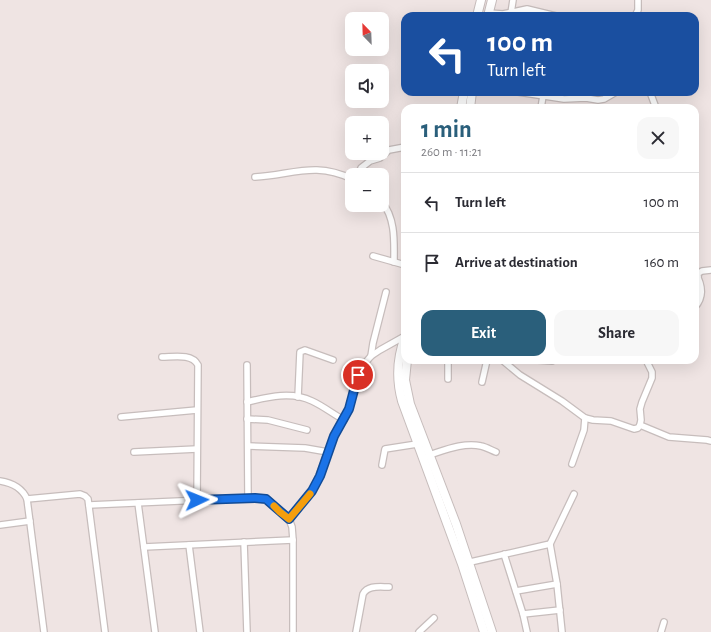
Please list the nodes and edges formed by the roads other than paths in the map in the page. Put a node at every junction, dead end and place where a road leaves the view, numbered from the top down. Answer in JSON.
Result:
{"nodes":[{"id":1,"x":481,"y":0,"type":"edge"},
{"id":2,"x":492,"y":0,"type":"edge"},
{"id":3,"x":513,"y":0,"type":"edge"},
{"id":4,"x":638,"y":0,"type":"edge"},
{"id":5,"x":479,"y":12,"type":"edge"},
{"id":6,"x":489,"y":12,"type":"edge"},
{"id":7,"x":511,"y":12,"type":"edge"},
{"id":8,"x":515,"y":12,"type":"edge"},
{"id":9,"x":539,"y":12,"type":"edge"},
{"id":10,"x":637,"y":12,"type":"edge"},
{"id":11,"x":543,"y":96,"type":"joint"},
{"id":12,"x":609,"y":96,"type":"edge"},
{"id":13,"x":542,"y":104,"type":"edge"},
{"id":14,"x":401,"y":148,"type":"edge"},
{"id":15,"x":362,"y":168,"type":"edge"},
{"id":16,"x":345,"y":176,"type":"edge"},
{"id":17,"x":255,"y":177,"type":"dead end"},
{"id":18,"x":387,"y":212,"type":"edge"},
{"id":19,"x":373,"y":256,"type":"dead end"},
{"id":20,"x":394,"y":262,"type":"junction"},
{"id":21,"x":401,"y":265,"type":"edge"},
{"id":22,"x":711,"y":270,"type":"edge"},
{"id":23,"x":699,"y":273,"type":"edge"},
{"id":24,"x":699,"y":283,"type":"edge"},
{"id":25,"x":386,"y":292,"type":"dead end"},
{"id":26,"x":699,"y":300,"type":"edge"},
{"id":27,"x":401,"y":338,"type":"edge"},
{"id":28,"x":401,"y":350,"type":"edge"},
{"id":29,"x":371,"y":356,"type":"junction"},
{"id":30,"x":162,"y":357,"type":"dead end"},
{"id":31,"x":333,"y":360,"type":"dead end"},
{"id":32,"x":407,"y":364,"type":"edge"},
{"id":33,"x":448,"y":364,"type":"edge"},
{"id":34,"x":486,"y":364,"type":"edge"},
{"id":35,"x":509,"y":364,"type":"edge"},
{"id":36,"x":648,"y":364,"type":"edge"},
{"id":37,"x":247,"y":365,"type":"dead end"},
{"id":38,"x":448,"y":379,"type":"dead end"},
{"id":39,"x":482,"y":382,"type":"dead end"},
{"id":40,"x":298,"y":397,"type":"junction"},
{"id":41,"x":247,"y":402,"type":"junction"},
{"id":42,"x":197,"y":410,"type":"junction"},
{"id":43,"x":121,"y":417,"type":"dead end"},
{"id":44,"x":585,"y":418,"type":"junction"},
{"id":45,"x":247,"y":419,"type":"junction"},
{"id":46,"x":344,"y":420,"type":"junction"},
{"id":47,"x":640,"y":425,"type":"junction"},
{"id":48,"x":307,"y":430,"type":"dead end"},
{"id":49,"x":711,"y":441,"type":"edge"},
{"id":50,"x":417,"y":444,"type":"junction"},
{"id":51,"x":248,"y":446,"type":"junction"},
{"id":52,"x":197,"y":449,"type":"junction"},
{"id":53,"x":134,"y":452,"type":"dead end"},
{"id":54,"x":328,"y":452,"type":"junction"},
{"id":55,"x":496,"y":452,"type":"dead end"},
{"id":56,"x":429,"y":455,"type":"junction"},
{"id":57,"x":572,"y":464,"type":"dead end"},
{"id":58,"x":382,"y":465,"type":"dead end"},
{"id":59,"x":0,"y":481,"type":"edge"},
{"id":60,"x":574,"y":494,"type":"dead end"},
{"id":61,"x":248,"y":498,"type":"junction"},
{"id":62,"x":27,"y":499,"type":"junction"},
{"id":63,"x":197,"y":500,"type":"junction"},
{"id":64,"x":138,"y":503,"type":"junction"},
{"id":65,"x":89,"y":505,"type":"junction"},
{"id":66,"x":289,"y":519,"type":"junction"},
{"id":67,"x":30,"y":521,"type":"junction"},
{"id":68,"x":0,"y":525,"type":"edge"},
{"id":69,"x":293,"y":540,"type":"junction"},
{"id":70,"x":244,"y":542,"type":"junction"},
{"id":71,"x":550,"y":544,"type":"junction"},
{"id":72,"x":189,"y":545,"type":"junction"},
{"id":73,"x":144,"y":547,"type":"junction"},
{"id":74,"x":504,"y":554,"type":"junction"},
{"id":75,"x":465,"y":563,"type":"junction"},
{"id":76,"x":557,"y":584,"type":"junction"},
{"id":77,"x":389,"y":587,"type":"dead end"},
{"id":78,"x":516,"y":591,"type":"junction"},
{"id":79,"x":560,"y":610,"type":"junction"},
{"id":80,"x":523,"y":614,"type":"junction"},
{"id":81,"x":434,"y":618,"type":"dead end"},
{"id":82,"x":664,"y":622,"type":"dead end"},
{"id":83,"x":44,"y":632,"type":"edge"},
{"id":84,"x":105,"y":632,"type":"edge"},
{"id":85,"x":155,"y":632,"type":"edge"},
{"id":86,"x":200,"y":632,"type":"edge"},
{"id":87,"x":247,"y":632,"type":"edge"},
{"id":88,"x":292,"y":632,"type":"edge"},
{"id":89,"x":356,"y":632,"type":"edge"},
{"id":90,"x":419,"y":632,"type":"edge"},
{"id":91,"x":484,"y":632,"type":"edge"},
{"id":92,"x":492,"y":632,"type":"edge"},
{"id":93,"x":527,"y":632,"type":"edge"},
{"id":94,"x":562,"y":632,"type":"edge"},
{"id":95,"x":661,"y":632,"type":"edge"}],
"edges":[{"from":1,"to":5,"type":"street"},
{"from":2,"to":6,"type":"street"},
{"from":3,"to":7,"type":"street"},
{"from":4,"to":10,"type":"street"},
{"from":8,"to":9,"type":"street"},
{"from":11,"to":12,"type":"street"},
{"from":11,"to":13,"type":"street"},
{"from":14,"to":15,"type":"street"},
{"from":16,"to":17,"type":"street"},
{"from":18,"to":20,"type":"street"},
{"from":19,"to":20,"type":"street"},
{"from":20,"to":21,"type":"street"},
{"from":22,"to":23,"type":"street"},
{"from":24,"to":26,"type":"street"},
{"from":25,"to":29,"type":"street"},
{"from":27,"to":29,"type":"street"},
{"from":28,"to":50,"type":"street"},
{"from":29,"to":46,"type":"street"},
{"from":30,"to":42,"type":"street"},
{"from":31,"to":40,"type":"street"},
{"from":32,"to":56,"type":"street"},
{"from":33,"to":38,"type":"street"},
{"from":34,"to":39,"type":"street"},
{"from":35,"to":44,"type":"street"},
{"from":36,"to":47,"type":"street"},
{"from":37,"to":41,"type":"street"},
{"from":40,"to":41,"type":"street"},
{"from":40,"to":46,"type":"street"},
{"from":41,"to":45,"type":"street"},
{"from":42,"to":43,"type":"street"},
{"from":42,"to":52,"type":"street"},
{"from":44,"to":47,"type":"street"},
{"from":44,"to":57,"type":"street"},
{"from":45,"to":48,"type":"street"},
{"from":45,"to":51,"type":"street"},
{"from":46,"to":54,"type":"street"},
{"from":47,"to":49,"type":"street"},
{"from":50,"to":58,"type":"street"},
{"from":50,"to":75,"type":"street"},
{"from":51,"to":54,"type":"street"},
{"from":51,"to":61,"type":"street"},
{"from":52,"to":53,"type":"street"},
{"from":52,"to":63,"type":"street"},
{"from":54,"to":66,"type":"street"},
{"from":55,"to":56,"type":"street"},
{"from":56,"to":75,"type":"street"},
{"from":59,"to":62,"type":"street"},
{"from":60,"to":71,"type":"street"},
{"from":61,"to":63,"type":"street"},
{"from":61,"to":66,"type":"street"},
{"from":62,"to":65,"type":"street"},
{"from":62,"to":67,"type":"street"},
{"from":63,"to":64,"type":"street"},
{"from":64,"to":65,"type":"street"},
{"from":64,"to":73,"type":"street"},
{"from":65,"to":84,"type":"street"},
{"from":66,"to":69,"type":"street"},
{"from":67,"to":68,"type":"street"},
{"from":67,"to":83,"type":"street"},
{"from":69,"to":70,"type":"street"},
{"from":69,"to":88,"type":"street"},
{"from":70,"to":72,"type":"street"},
{"from":70,"to":87,"type":"street"},
{"from":71,"to":74,"type":"street"},
{"from":71,"to":76,"type":"street"},
{"from":72,"to":73,"type":"street"},
{"from":72,"to":86,"type":"street"},
{"from":73,"to":85,"type":"street"},
{"from":74,"to":75,"type":"street"},
{"from":74,"to":78,"type":"street"},
{"from":75,"to":91,"type":"street"},
{"from":75,"to":92,"type":"street"},
{"from":76,"to":78,"type":"street"},
{"from":76,"to":79,"type":"street"},
{"from":77,"to":89,"type":"street"},
{"from":78,"to":80,"type":"street"},
{"from":79,"to":80,"type":"street"},
{"from":79,"to":94,"type":"street"},
{"from":80,"to":93,"type":"street"},
{"from":81,"to":90,"type":"street"},
{"from":82,"to":95,"type":"street"}]}
